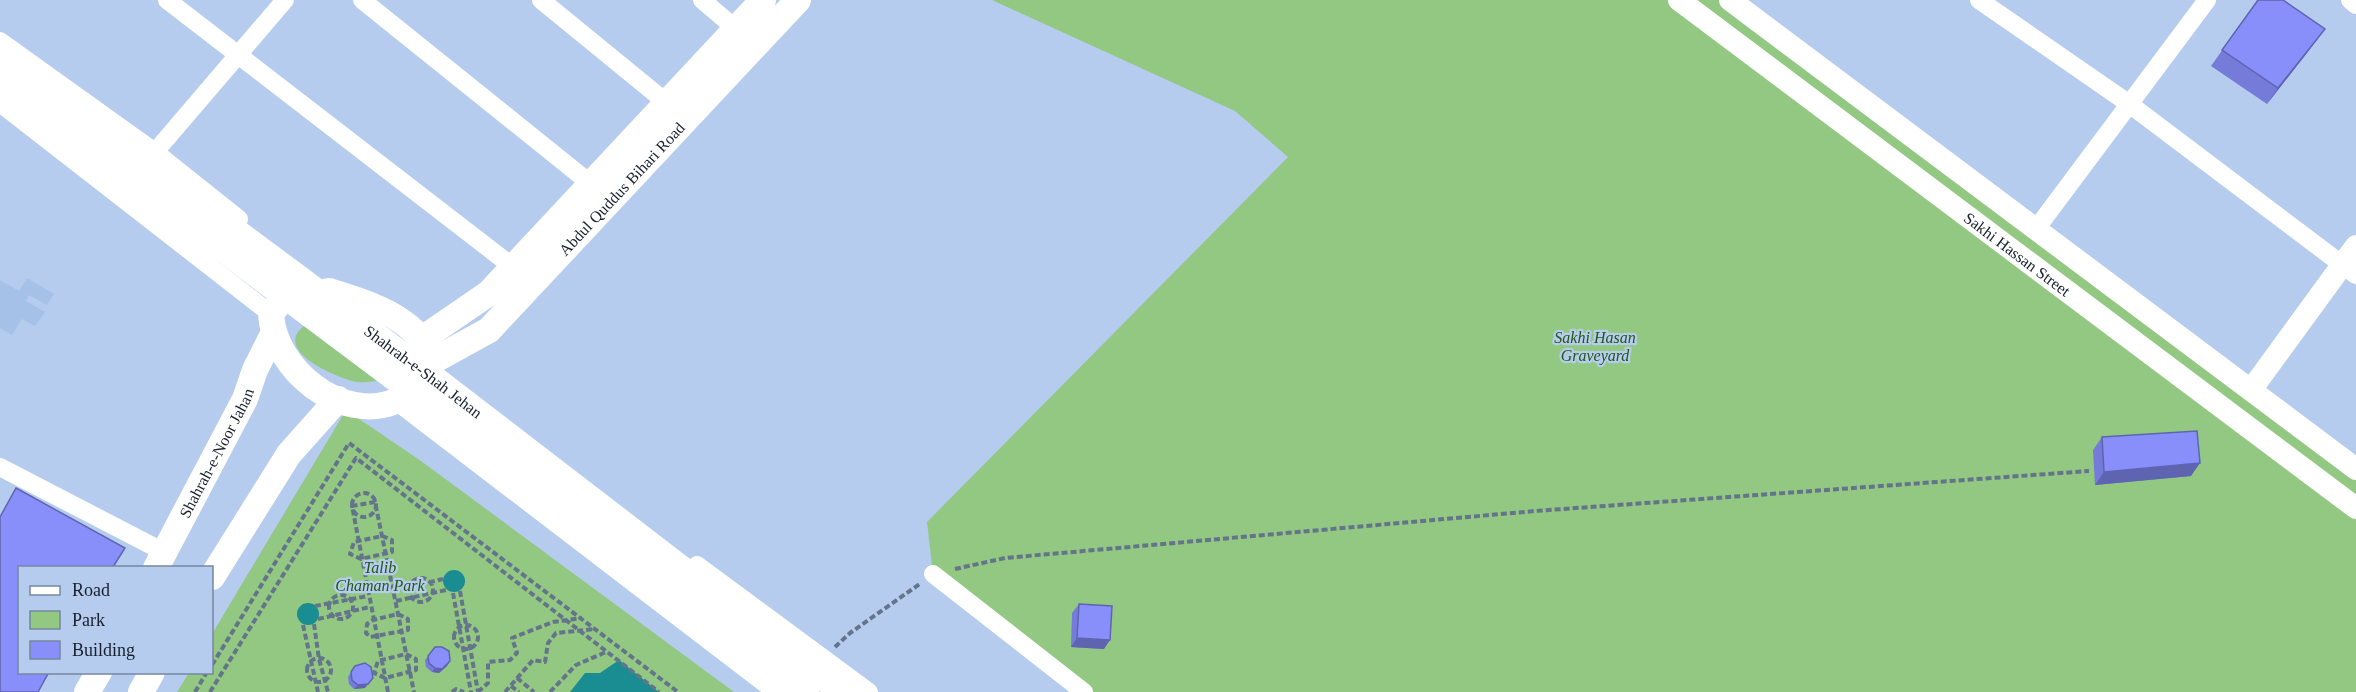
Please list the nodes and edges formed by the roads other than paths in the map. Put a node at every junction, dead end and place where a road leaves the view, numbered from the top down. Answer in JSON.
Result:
{"nodes":[{"id":1,"x":167,"y":0,"type":"edge"},
{"id":2,"x":285,"y":0,"type":"edge"},
{"id":3,"x":362,"y":0,"type":"edge"},
{"id":4,"x":541,"y":0,"type":"edge"},
{"id":5,"x":702,"y":0,"type":"edge"},
{"id":6,"x":763,"y":0,"type":"edge"},
{"id":7,"x":798,"y":0,"type":"edge"},
{"id":8,"x":1679,"y":0,"type":"edge"},
{"id":9,"x":1730,"y":0,"type":"edge"},
{"id":10,"x":1979,"y":0,"type":"edge"},
{"id":11,"x":2207,"y":0,"type":"edge"},
{"id":12,"x":2350,"y":0,"type":"edge"},
{"id":13,"x":2356,"y":4,"type":"edge"},
{"id":14,"x":736,"y":29,"type":"junction"},
{"id":15,"x":0,"y":41,"type":"edge"},
{"id":16,"x":236,"y":54,"type":"junction"},
{"id":17,"x":0,"y":56,"type":"edge"},
{"id":18,"x":0,"y":82,"type":"edge"},
{"id":19,"x":0,"y":103,"type":"edge"},
{"id":20,"x":667,"y":103,"type":"junction"},
{"id":21,"x":2128,"y":103,"type":"junction"},
{"id":22,"x":155,"y":152,"type":"junction"},
{"id":23,"x":591,"y":184,"type":"junction"},
{"id":24,"x":2036,"y":230,"type":"junction"},
{"id":25,"x":2356,"y":246,"type":"edge"},
{"id":26,"x":513,"y":267,"type":"junction"},
{"id":27,"x":2349,"y":269,"type":"edge"},
{"id":28,"x":329,"y":291,"type":"junction"},
{"id":29,"x":272,"y":324,"type":"junction"},
{"id":30,"x":428,"y":358,"type":"junction"},
{"id":31,"x":2251,"y":390,"type":"junction"},
{"id":32,"x":338,"y":399,"type":"junction"},
{"id":33,"x":396,"y":401,"type":"junction"},
{"id":34,"x":0,"y":467,"type":"edge"},
{"id":35,"x":2356,"y":469,"type":"edge"},
{"id":36,"x":2356,"y":508,"type":"edge"},
{"id":37,"x":160,"y":560,"type":"edge"},
{"id":38,"x":933,"y":574,"type":"road end"},
{"id":39,"x":213,"y":575,"type":"edge"},
{"id":40,"x":824,"y":658,"type":"junction"},
{"id":41,"x":98,"y":674,"type":"edge"},
{"id":42,"x":151,"y":674,"type":"edge"},
{"id":43,"x":87,"y":692,"type":"edge"},
{"id":44,"x":141,"y":692,"type":"edge"},
{"id":45,"x":776,"y":692,"type":"edge"},
{"id":46,"x":797,"y":692,"type":"edge"},
{"id":47,"x":806,"y":692,"type":"edge"},
{"id":48,"x":842,"y":692,"type":"edge"},
{"id":49,"x":869,"y":692,"type":"edge"},
{"id":50,"x":1084,"y":692,"type":"edge"}],
"edges":[{"from":1,"to":16,"type":"street"},
{"from":2,"to":16,"type":"street"},
{"from":3,"to":23,"type":"street"},
{"from":4,"to":20,"type":"street"},
{"from":5,"to":14,"type":"street"},
{"from":6,"to":14,"type":"main road","name":"Abdul Quddus Bihari Road"},
{"from":7,"to":30,"type":"main road","name":"Abdul Quddus Bihari Road"},
{"from":8,"to":36,"type":"street","name":"Sakhi Hassan Street"},
{"from":9,"to":24,"type":"street","name":"Sakhi Hassan Street"},
{"from":10,"to":21,"type":"street"},
{"from":11,"to":21,"type":"street"},
{"from":12,"to":13,"type":"street"},
{"from":14,"to":20,"type":"main road","name":"Abdul Quddus Bihari Road"},
{"from":15,"to":22,"type":"street"},
{"from":16,"to":22,"type":"street"},
{"from":16,"to":26,"type":"street"},
{"from":17,"to":48,"type":"main road","name":"Shahrah-e-Shah Jehan"},
{"from":18,"to":47,"type":"main road","name":"Shahrah-e-Shah Jehan"},
{"from":19,"to":29,"type":"street"},
{"from":20,"to":23,"type":"main road","name":"Abdul Quddus Bihari Road"},
{"from":21,"to":24,"type":"street"},
{"from":21,"to":27,"type":"street"},
{"from":22,"to":28,"type":"street"},
{"from":23,"to":26,"type":"main road","name":"Abdul Quddus Bihari Road"},
{"from":24,"to":31,"type":"street","name":"Sakhi Hassan Street"},
{"from":25,"to":27,"type":"street"},
{"from":26,"to":30,"type":"main road","name":"Abdul Quddus Bihari Road"},
{"from":27,"to":31,"type":"street"},
{"from":28,"to":29,"type":"main road"},
{"from":28,"to":30,"type":"main road"},
{"from":29,"to":32,"type":"main road"},
{"from":29,"to":37,"type":"main road","name":"Shahrah-e-Noor Jahan"},
{"from":30,"to":33,"type":"main road"},
{"from":30,"to":40,"type":"street"},
{"from":31,"to":35,"type":"street","name":"Sakhi Hassan Street"},
{"from":32,"to":33,"type":"main road"},
{"from":32,"to":39,"type":"main road"},
{"from":33,"to":45,"type":"street"},
{"from":34,"to":37,"type":"street"},
{"from":38,"to":50,"type":"street"},
{"from":40,"to":46,"type":"street"},
{"from":40,"to":49,"type":"street"},
{"from":41,"to":43,"type":"main road"},
{"from":42,"to":44,"type":"main road"}]}
